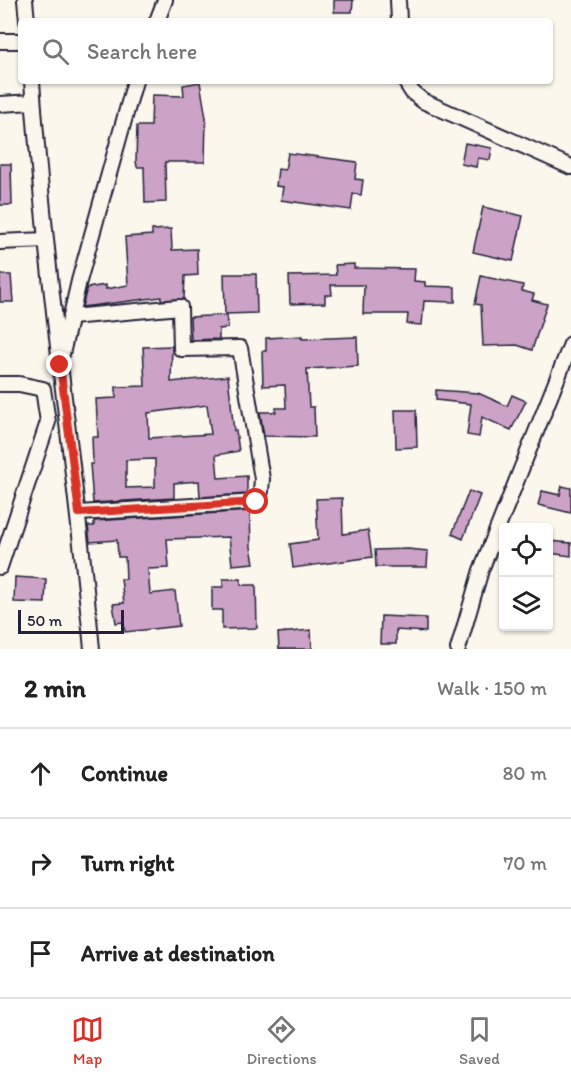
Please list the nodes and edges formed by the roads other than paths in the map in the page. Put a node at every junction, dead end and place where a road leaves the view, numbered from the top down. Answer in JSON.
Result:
{"nodes":[{"id":1,"x":25,"y":0,"type":"edge"},
{"id":2,"x":165,"y":0,"type":"edge"},
{"id":3,"x":398,"y":0,"type":"edge"},
{"id":4,"x":27,"y":18,"type":"edge"},
{"id":5,"x":158,"y":18,"type":"edge"},
{"id":6,"x":399,"y":18,"type":"edge"},
{"id":7,"x":0,"y":41,"type":"edge"},
{"id":8,"x":18,"y":41,"type":"edge"},
{"id":9,"x":32,"y":84,"type":"edge"},
{"id":10,"x":134,"y":84,"type":"edge"},
{"id":11,"x":407,"y":84,"type":"edge"},
{"id":12,"x":33,"y":102,"type":"junction"},
{"id":13,"x":0,"y":104,"type":"edge"},
{"id":14,"x":571,"y":167,"type":"edge"},
{"id":15,"x":45,"y":240,"type":"junction"},
{"id":16,"x":0,"y":242,"type":"edge"},
{"id":17,"x":71,"y":317,"type":"junction"},
{"id":18,"x":571,"y":344,"type":"edge"},
{"id":19,"x":60,"y":365,"type":"junction"},
{"id":20,"x":0,"y":384,"type":"edge"},
{"id":21,"x":79,"y":513,"type":"junction"},
{"id":22,"x":6,"y":529,"type":"edge"},
{"id":23,"x":0,"y":567,"type":"edge"},
{"id":24,"x":92,"y":649,"type":"edge"},
{"id":25,"x":458,"y":649,"type":"edge"}],
"edges":[{"from":1,"to":4,"type":"street"},
{"from":2,"to":5,"type":"street"},
{"from":3,"to":6,"type":"street"},
{"from":7,"to":8,"type":"street"},
{"from":9,"to":12,"type":"street"},
{"from":10,"to":17,"type":"street"},
{"from":11,"to":14,"type":"street"},
{"from":12,"to":13,"type":"street"},
{"from":12,"to":15,"type":"street"},
{"from":15,"to":16,"type":"street"},
{"from":15,"to":19,"type":"street"},
{"from":17,"to":19,"type":"street"},
{"from":17,"to":21,"type":"street"},
{"from":18,"to":25,"type":"street"},
{"from":19,"to":21,"type":"street"},
{"from":20,"to":22,"type":"street"},
{"from":21,"to":24,"type":"street"},
{"from":22,"to":23,"type":"street"}]}
